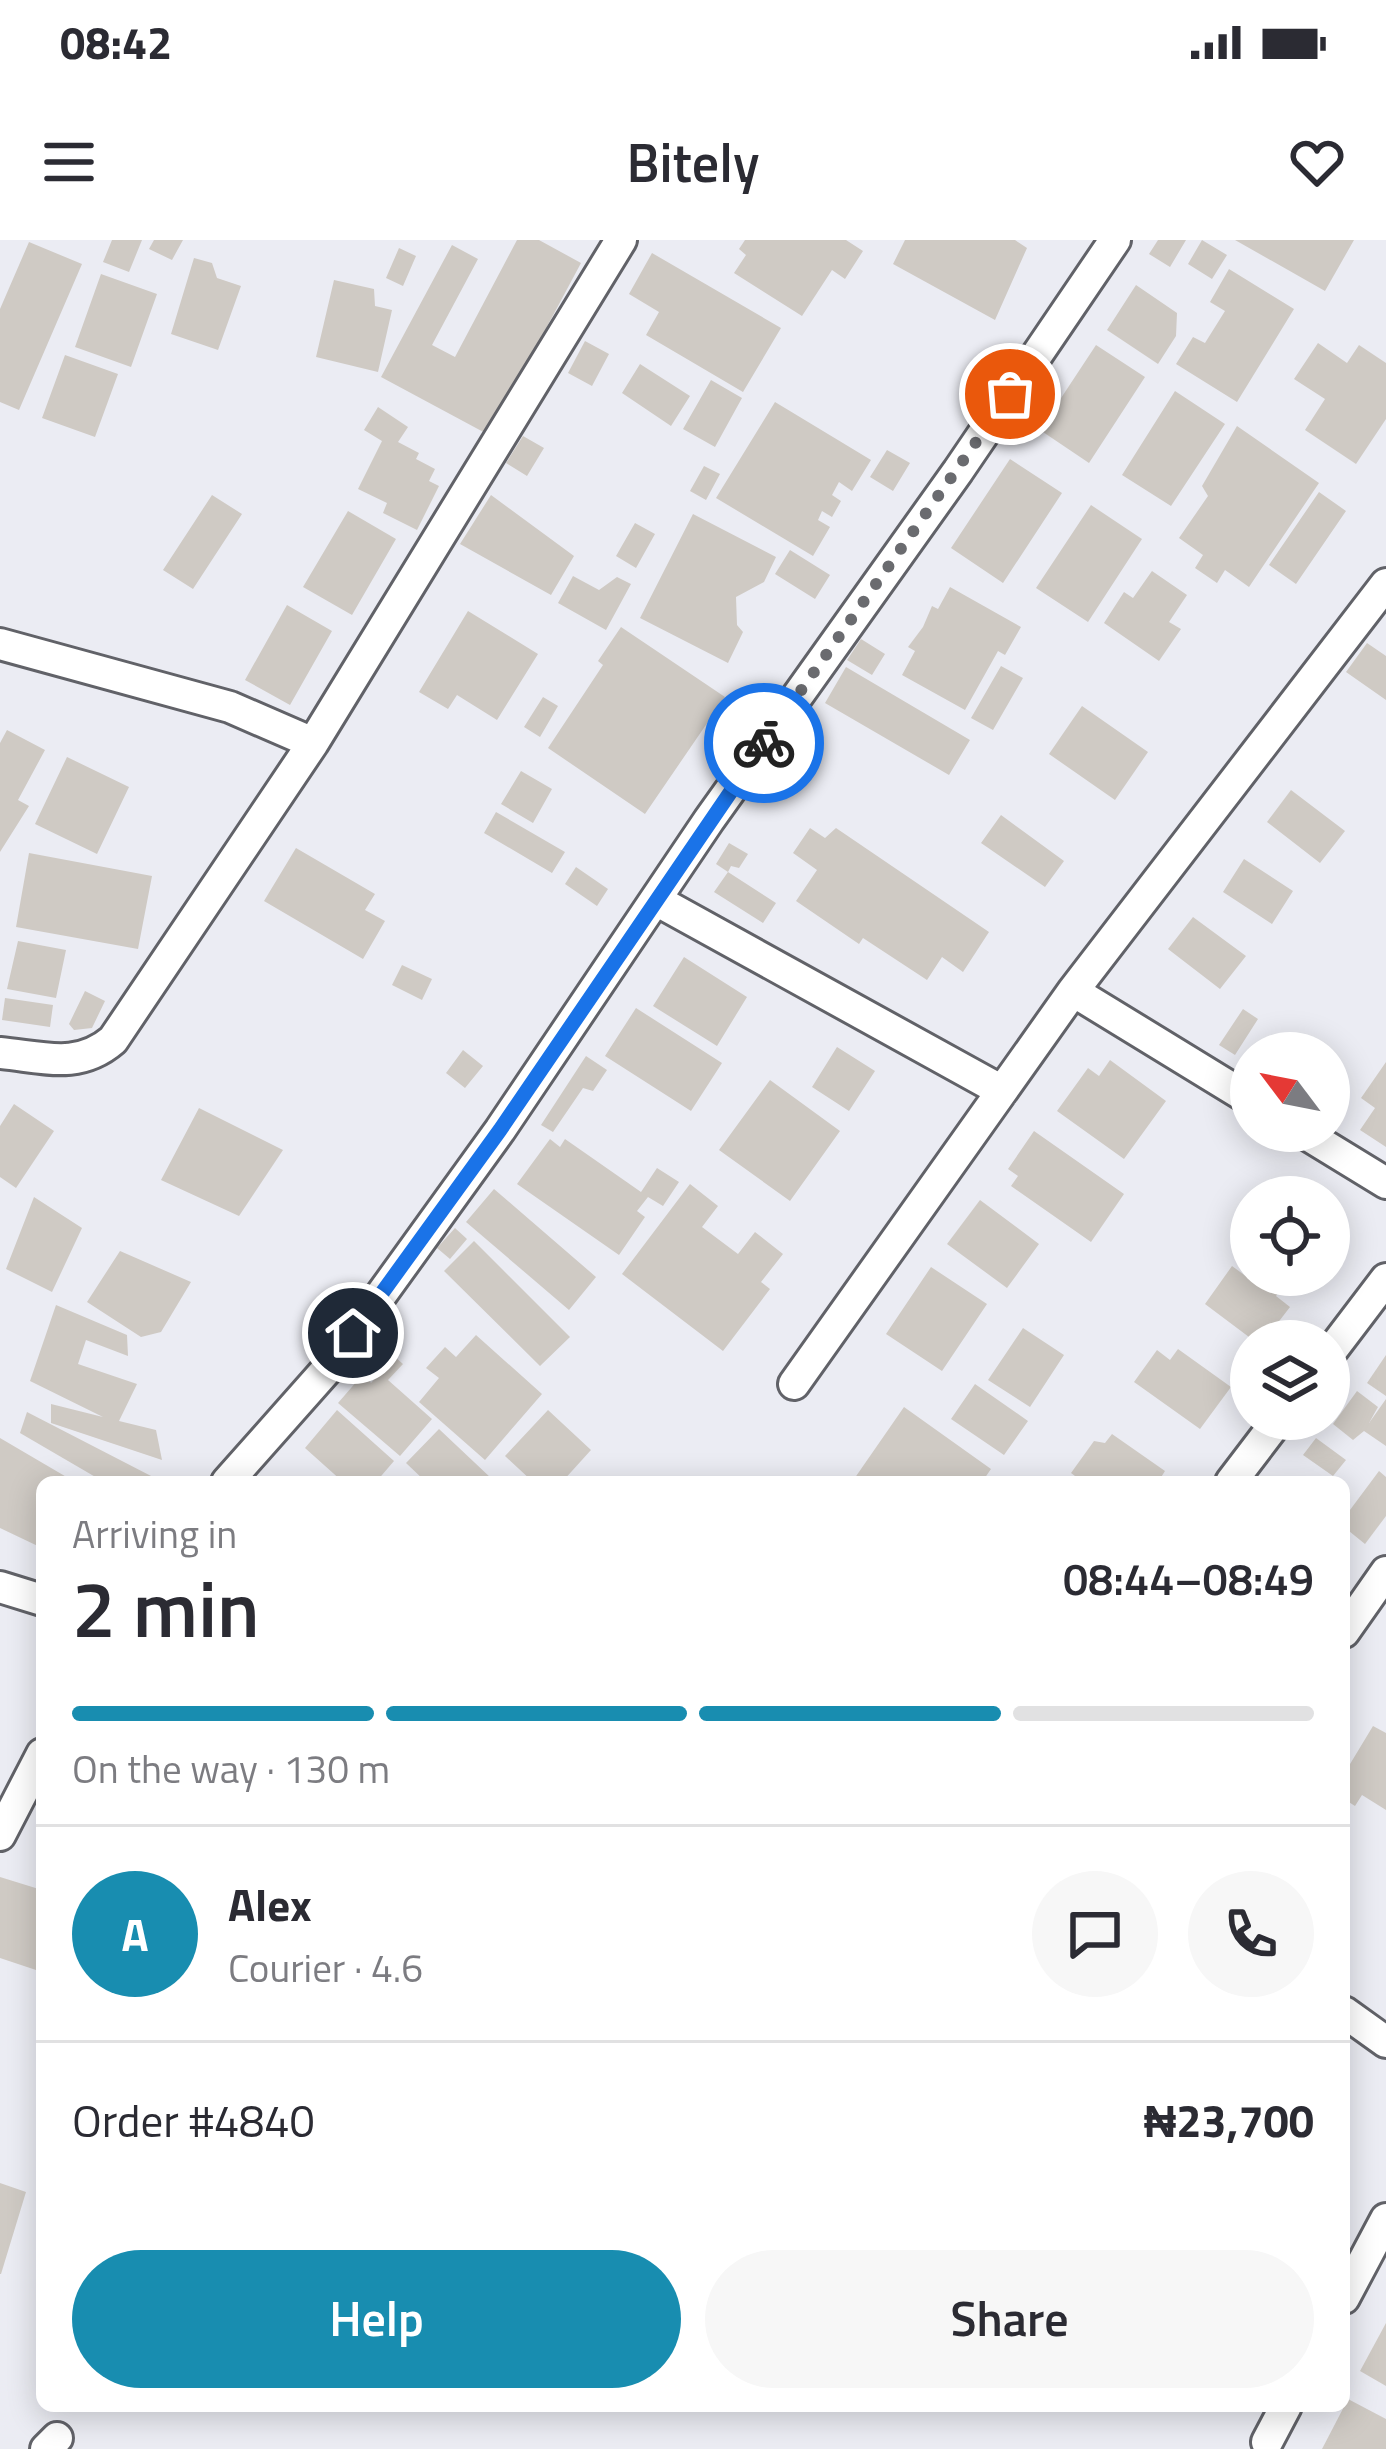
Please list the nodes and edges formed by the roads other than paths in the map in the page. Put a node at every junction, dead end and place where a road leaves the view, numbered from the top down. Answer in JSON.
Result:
{"nodes":[{"id":1,"x":621,"y":240,"type":"edge"},
{"id":2,"x":1115,"y":240,"type":"edge"},
{"id":3,"x":1386,"y":584,"type":"edge"},
{"id":4,"x":0,"y":644,"type":"edge"},
{"id":5,"x":313,"y":743,"type":"junction"},
{"id":6,"x":656,"y":900,"type":"junction"},
{"id":7,"x":1073,"y":991,"type":"junction"},
{"id":8,"x":0,"y":1053,"type":"edge"},
{"id":9,"x":1230,"y":1087,"type":"edge"},
{"id":10,"x":1002,"y":1091,"type":"junction"},
{"id":11,"x":1335,"y":1152,"type":"edge"},
{"id":12,"x":1386,"y":1183,"type":"edge"},
{"id":13,"x":1386,"y":1279,"type":"edge"},
{"id":14,"x":1350,"y":1326,"type":"edge"},
{"id":15,"x":794,"y":1384,"type":"dead end"},
{"id":16,"x":1264,"y":1440,"type":"edge"},
{"id":17,"x":232,"y":1476,"type":"edge"},
{"id":18,"x":1237,"y":1476,"type":"edge"},
{"id":19,"x":1386,"y":1572,"type":"edge"},
{"id":20,"x":0,"y":1587,"type":"edge"},
{"id":21,"x":36,"y":1598,"type":"edge"},
{"id":22,"x":1350,"y":1623,"type":"edge"},
{"id":23,"x":36,"y":1766,"type":"edge"},
{"id":24,"x":0,"y":1835,"type":"edge"},
{"id":25,"x":1350,"y":2016,"type":"edge"},
{"id":26,"x":1386,"y":2042,"type":"edge"},
{"id":27,"x":1386,"y":2219,"type":"edge"},
{"id":28,"x":1350,"y":2287,"type":"edge"},
{"id":29,"x":1283,"y":2412,"type":"edge"},
{"id":30,"x":1267,"y":2442,"type":"dead end"}],
"edges":[{"from":1,"to":5,"type":"street"},
{"from":2,"to":6,"type":"street"},
{"from":3,"to":7,"type":"street"},
{"from":4,"to":5,"type":"street"},
{"from":5,"to":8,"type":"street"},
{"from":6,"to":10,"type":"street"},
{"from":6,"to":17,"type":"street"},
{"from":7,"to":9,"type":"street"},
{"from":7,"to":10,"type":"street"},
{"from":10,"to":15,"type":"street"},
{"from":11,"to":12,"type":"street"},
{"from":13,"to":14,"type":"street"},
{"from":16,"to":18,"type":"street"},
{"from":19,"to":22,"type":"street"},
{"from":20,"to":21,"type":"street"},
{"from":23,"to":24,"type":"street"},
{"from":25,"to":26,"type":"street"},
{"from":27,"to":28,"type":"street"},
{"from":29,"to":30,"type":"street"}]}
